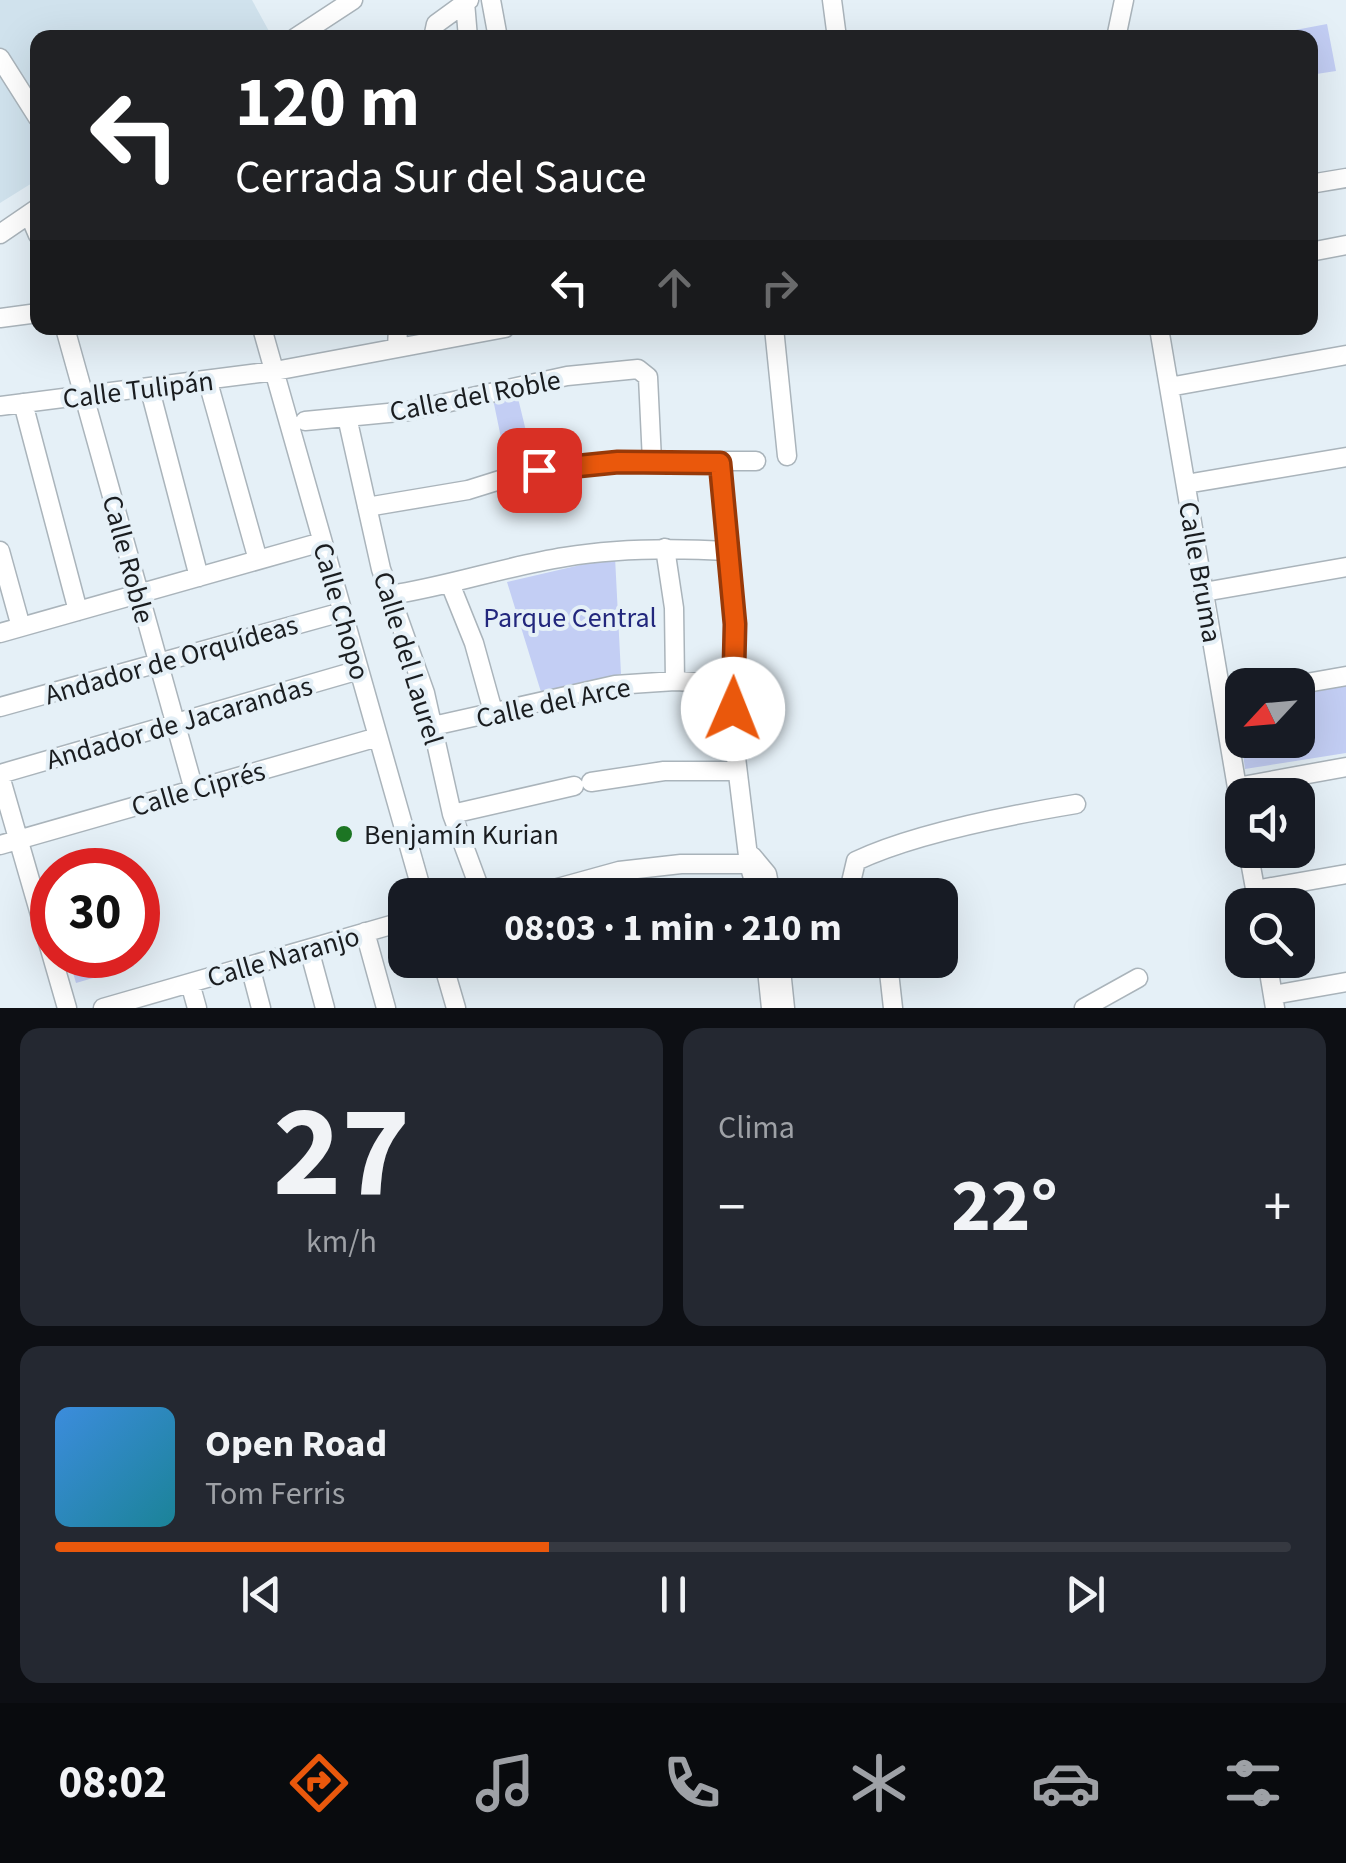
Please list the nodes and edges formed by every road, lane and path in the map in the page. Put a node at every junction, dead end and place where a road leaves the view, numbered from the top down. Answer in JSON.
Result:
{"nodes":[{"id":1,"x":351,"y":0,"type":"edge"},
{"id":2,"x":492,"y":0,"type":"edge"},
{"id":3,"x":832,"y":0,"type":"edge"},
{"id":4,"x":1124,"y":0,"type":"edge"},
{"id":5,"x":468,"y":1,"type":"edge"},
{"id":6,"x":307,"y":30,"type":"edge"},
{"id":7,"x":434,"y":30,"type":"edge"},
{"id":8,"x":468,"y":30,"type":"edge"},
{"id":9,"x":497,"y":30,"type":"edge"},
{"id":10,"x":837,"y":30,"type":"edge"},
{"id":11,"x":1118,"y":30,"type":"edge"},
{"id":12,"x":0,"y":58,"type":"edge"},
{"id":13,"x":30,"y":105,"type":"edge"},
{"id":14,"x":1346,"y":178,"type":"edge"},
{"id":15,"x":1318,"y":183,"type":"edge"},
{"id":16,"x":30,"y":225,"type":"edge"},
{"id":17,"x":0,"y":234,"type":"edge"},
{"id":18,"x":1346,"y":246,"type":"edge"},
{"id":19,"x":1318,"y":251,"type":"edge"},
{"id":20,"x":30,"y":314,"type":"edge"},
{"id":21,"x":0,"y":318,"type":"edge"},
{"id":22,"x":67,"y":335,"type":"edge"},
{"id":23,"x":264,"y":335,"type":"edge"},
{"id":24,"x":398,"y":335,"type":"edge"},
{"id":25,"x":467,"y":335,"type":"edge"},
{"id":26,"x":775,"y":335,"type":"edge"},
{"id":27,"x":1160,"y":335,"type":"edge"},
{"id":28,"x":397,"y":348,"type":"junction"},
{"id":29,"x":1346,"y":354,"type":"edge"},
{"id":30,"x":275,"y":371,"type":"junction"},
{"id":31,"x":208,"y":382,"type":"junction"},
{"id":32,"x":1169,"y":387,"type":"junction"},
{"id":33,"x":150,"y":390,"type":"junction"},
{"id":34,"x":84,"y":396,"type":"junction"},
{"id":35,"x":22,"y":403,"type":"junction"},
{"id":36,"x":0,"y":406,"type":"edge"},
{"id":37,"x":347,"y":417,"type":"junction"},
{"id":38,"x":305,"y":421,"type":"dead end"},
{"id":39,"x":787,"y":456,"type":"dead end"},
{"id":40,"x":1346,"y":457,"type":"edge"},
{"id":41,"x":756,"y":461,"type":"dead end"},
{"id":42,"x":652,"y":462,"type":"junction"},
{"id":43,"x":720,"y":463,"type":"junction"},
{"id":44,"x":1186,"y":484,"type":"junction"},
{"id":45,"x":367,"y":507,"type":"junction"},
{"id":46,"x":322,"y":542,"type":"junction"},
{"id":47,"x":665,"y":548,"type":"junction"},
{"id":48,"x":0,"y":551,"type":"edge"},
{"id":49,"x":728,"y":551,"type":"junction"},
{"id":50,"x":258,"y":560,"type":"junction"},
{"id":51,"x":1346,"y":567,"type":"edge"},
{"id":52,"x":199,"y":577,"type":"junction"},
{"id":53,"x":451,"y":586,"type":"junction"},
{"id":54,"x":1204,"y":592,"type":"junction"},
{"id":55,"x":138,"y":594,"type":"junction"},
{"id":56,"x":390,"y":595,"type":"junction"},
{"id":57,"x":78,"y":611,"type":"junction"},
{"id":58,"x":342,"y":612,"type":"junction"},
{"id":59,"x":21,"y":627,"type":"junction"},
{"id":60,"x":0,"y":633,"type":"edge"},
{"id":61,"x":158,"y":663,"type":"junction"},
{"id":62,"x":359,"y":670,"type":"junction"},
{"id":63,"x":1346,"y":676,"type":"edge"},
{"id":64,"x":675,"y":680,"type":"junction"},
{"id":65,"x":1315,"y":681,"type":"edge"},
{"id":66,"x":733,"y":684,"type":"junction"},
{"id":67,"x":1225,"y":697,"type":"edge"},
{"id":68,"x":1222,"y":698,"type":"junction"},
{"id":69,"x":0,"y":707,"type":"edge"},
{"id":70,"x":494,"y":715,"type":"junction"},
{"id":71,"x":175,"y":724,"type":"junction"},
{"id":72,"x":433,"y":726,"type":"junction"},
{"id":73,"x":378,"y":737,"type":"junction"},
{"id":74,"x":1346,"y":768,"type":"edge"},
{"id":75,"x":736,"y":770,"type":"junction"},
{"id":76,"x":0,"y":775,"type":"edge"},
{"id":77,"x":1236,"y":778,"type":"edge"},
{"id":78,"x":1289,"y":778,"type":"edge"},
{"id":79,"x":194,"y":790,"type":"junction"},
{"id":80,"x":1076,"y":804,"type":"dead end"},
{"id":81,"x":452,"y":814,"type":"junction"},
{"id":82,"x":9,"y":842,"type":"edge"},
{"id":83,"x":752,"y":860,"type":"junction"},
{"id":84,"x":1346,"y":874,"type":"edge"},
{"id":85,"x":418,"y":878,"type":"edge"},
{"id":86,"x":476,"y":878,"type":"edge"},
{"id":87,"x":590,"y":878,"type":"edge"},
{"id":88,"x":755,"y":878,"type":"edge"},
{"id":89,"x":767,"y":878,"type":"edge"},
{"id":90,"x":849,"y":878,"type":"edge"},
{"id":91,"x":1291,"y":888,"type":"edge"},
{"id":92,"x":388,"y":926,"type":"edge"},
{"id":93,"x":366,"y":932,"type":"junction"},
{"id":94,"x":308,"y":948,"type":"junction"},
{"id":95,"x":250,"y":966,"type":"junction"},
{"id":96,"x":447,"y":978,"type":"edge"},
{"id":97,"x":768,"y":978,"type":"edge"},
{"id":98,"x":782,"y":978,"type":"edge"},
{"id":99,"x":890,"y":978,"type":"edge"},
{"id":100,"x":1138,"y":978,"type":"dead end"},
{"id":101,"x":1346,"y":982,"type":"edge"},
{"id":102,"x":190,"y":983,"type":"junction"},
{"id":103,"x":1274,"y":1002,"type":"edge"},
{"id":104,"x":132,"y":1004,"type":"edge"},
{"id":105,"x":67,"y":1008,"type":"edge"},
{"id":106,"x":103,"y":1008,"type":"edge"},
{"id":107,"x":196,"y":1008,"type":"edge"},
{"id":108,"x":261,"y":1008,"type":"edge"},
{"id":109,"x":325,"y":1008,"type":"edge"},
{"id":110,"x":386,"y":1008,"type":"edge"},
{"id":111,"x":456,"y":1008,"type":"edge"},
{"id":112,"x":771,"y":1008,"type":"edge"},
{"id":113,"x":785,"y":1008,"type":"edge"},
{"id":114,"x":893,"y":1008,"type":"edge"},
{"id":115,"x":1084,"y":1008,"type":"edge"}],
"edges":[{"from":1,"to":6,"type":"street"},
{"from":2,"to":9,"type":"street"},
{"from":3,"to":10,"type":"street"},
{"from":4,"to":11,"type":"street"},
{"from":5,"to":7,"type":"street"},
{"from":5,"to":8,"type":"street"},
{"from":12,"to":13,"type":"street"},
{"from":14,"to":15,"type":"street"},
{"from":16,"to":17,"type":"street"},
{"from":18,"to":19,"type":"street"},
{"from":20,"to":21,"type":"street"},
{"from":22,"to":34,"type":"street","name":"Calle Roble"},
{"from":23,"to":30,"type":"street","name":"Calle Chopo"},
{"from":24,"to":28,"type":"street"},
{"from":25,"to":28,"type":"street","name":"Calle Tulipán"},
{"from":26,"to":39,"type":"street"},
{"from":27,"to":32,"type":"street","name":"Calle Bruma"},
{"from":28,"to":30,"type":"street","name":"Calle Tulipán"},
{"from":29,"to":32,"type":"street"},
{"from":30,"to":31,"type":"street","name":"Calle Tulipán"},
{"from":30,"to":46,"type":"street","name":"Calle Chopo"},
{"from":31,"to":33,"type":"street","name":"Calle Tulipán"},
{"from":31,"to":50,"type":"street"},
{"from":32,"to":44,"type":"street","name":"Calle Bruma"},
{"from":33,"to":34,"type":"street","name":"Calle Tulipán"},
{"from":33,"to":52,"type":"street"},
{"from":34,"to":35,"type":"street","name":"Calle Tulipán"},
{"from":34,"to":55,"type":"street","name":"Calle Roble"},
{"from":35,"to":36,"type":"street","name":"Calle Tulipán"},
{"from":35,"to":57,"type":"street"},
{"from":37,"to":38,"type":"street","name":"Calle del Roble"},
{"from":37,"to":42,"type":"street","name":"Calle del Roble"},
{"from":37,"to":45,"type":"street","name":"Calle del Laurel"},
{"from":40,"to":44,"type":"street"},
{"from":41,"to":43,"type":"street"},
{"from":42,"to":43,"type":"street"},
{"from":42,"to":45,"type":"street"},
{"from":43,"to":49,"type":"street"},
{"from":44,"to":54,"type":"street","name":"Calle Bruma"},
{"from":45,"to":56,"type":"street","name":"Calle del Laurel"},
{"from":46,"to":50,"type":"street"},
{"from":46,"to":58,"type":"street","name":"Calle Chopo"},
{"from":47,"to":49,"type":"street"},
{"from":47,"to":53,"type":"street"},
{"from":47,"to":64,"type":"street"},
{"from":48,"to":59,"type":"street"},
{"from":49,"to":66,"type":"street"},
{"from":50,"to":52,"type":"street"},
{"from":51,"to":54,"type":"street"},
{"from":52,"to":55,"type":"street"},
{"from":53,"to":56,"type":"street"},
{"from":53,"to":70,"type":"street"},
{"from":54,"to":68,"type":"street","name":"Calle Bruma"},
{"from":55,"to":57,"type":"street"},
{"from":55,"to":61,"type":"street","name":"Calle Roble"},
{"from":56,"to":72,"type":"street","name":"Calle del Laurel"},
{"from":57,"to":59,"type":"street"},
{"from":58,"to":61,"type":"street","name":"Andador de Orquídeas"},
{"from":58,"to":62,"type":"street","name":"Calle Chopo"},
{"from":59,"to":60,"type":"street"},
{"from":61,"to":69,"type":"street","name":"Andador de Orquídeas"},
{"from":61,"to":71,"type":"street","name":"Calle Roble"},
{"from":62,"to":71,"type":"street","name":"Andador de Jacarandas"},
{"from":62,"to":73,"type":"street","name":"Calle Chopo"},
{"from":63,"to":65,"type":"street"},
{"from":64,"to":66,"type":"street","name":"Calle del Arce"},
{"from":64,"to":70,"type":"street","name":"Calle del Arce"},
{"from":66,"to":75,"type":"street"},
{"from":67,"to":68,"type":"street"},
{"from":68,"to":77,"type":"street","name":"Calle Bruma"},
{"from":70,"to":72,"type":"street","name":"Calle del Arce"},
{"from":71,"to":76,"type":"street","name":"Andador de Jacarandas"},
{"from":71,"to":79,"type":"street","name":"Calle Roble"},
{"from":72,"to":81,"type":"street","name":"Calle del Laurel"},
{"from":73,"to":79,"type":"street","name":"Calle Ciprés"},
{"from":73,"to":85,"type":"street","name":"Calle Chopo"},
{"from":74,"to":78,"type":"street"},
{"from":75,"to":81,"type":"street"},
{"from":75,"to":83,"type":"street"},
{"from":76,"to":82,"type":"street"},
{"from":79,"to":82,"type":"street","name":"Calle Ciprés"},
{"from":80,"to":90,"type":"street"},
{"from":81,"to":86,"type":"street","name":"Calle del Laurel"},
{"from":82,"to":105,"type":"street"},
{"from":83,"to":87,"type":"street"},
{"from":83,"to":88,"type":"street"},
{"from":83,"to":89,"type":"street"},
{"from":84,"to":91,"type":"street"},
{"from":92,"to":93,"type":"street","name":"Calle Naranjo"},
{"from":93,"to":94,"type":"street","name":"Calle Naranjo"},
{"from":93,"to":110,"type":"street"},
{"from":94,"to":95,"type":"street","name":"Calle Naranjo"},
{"from":94,"to":109,"type":"street"},
{"from":95,"to":102,"type":"street","name":"Calle Naranjo"},
{"from":95,"to":108,"type":"street"},
{"from":96,"to":111,"type":"street"},
{"from":97,"to":112,"type":"street"},
{"from":98,"to":113,"type":"street"},
{"from":99,"to":114,"type":"street"},
{"from":100,"to":115,"type":"street"},
{"from":101,"to":103,"type":"street"},
{"from":102,"to":104,"type":"street","name":"Calle Naranjo"},
{"from":102,"to":107,"type":"street"},
{"from":104,"to":106,"type":"street","name":"Calle Naranjo"}]}
